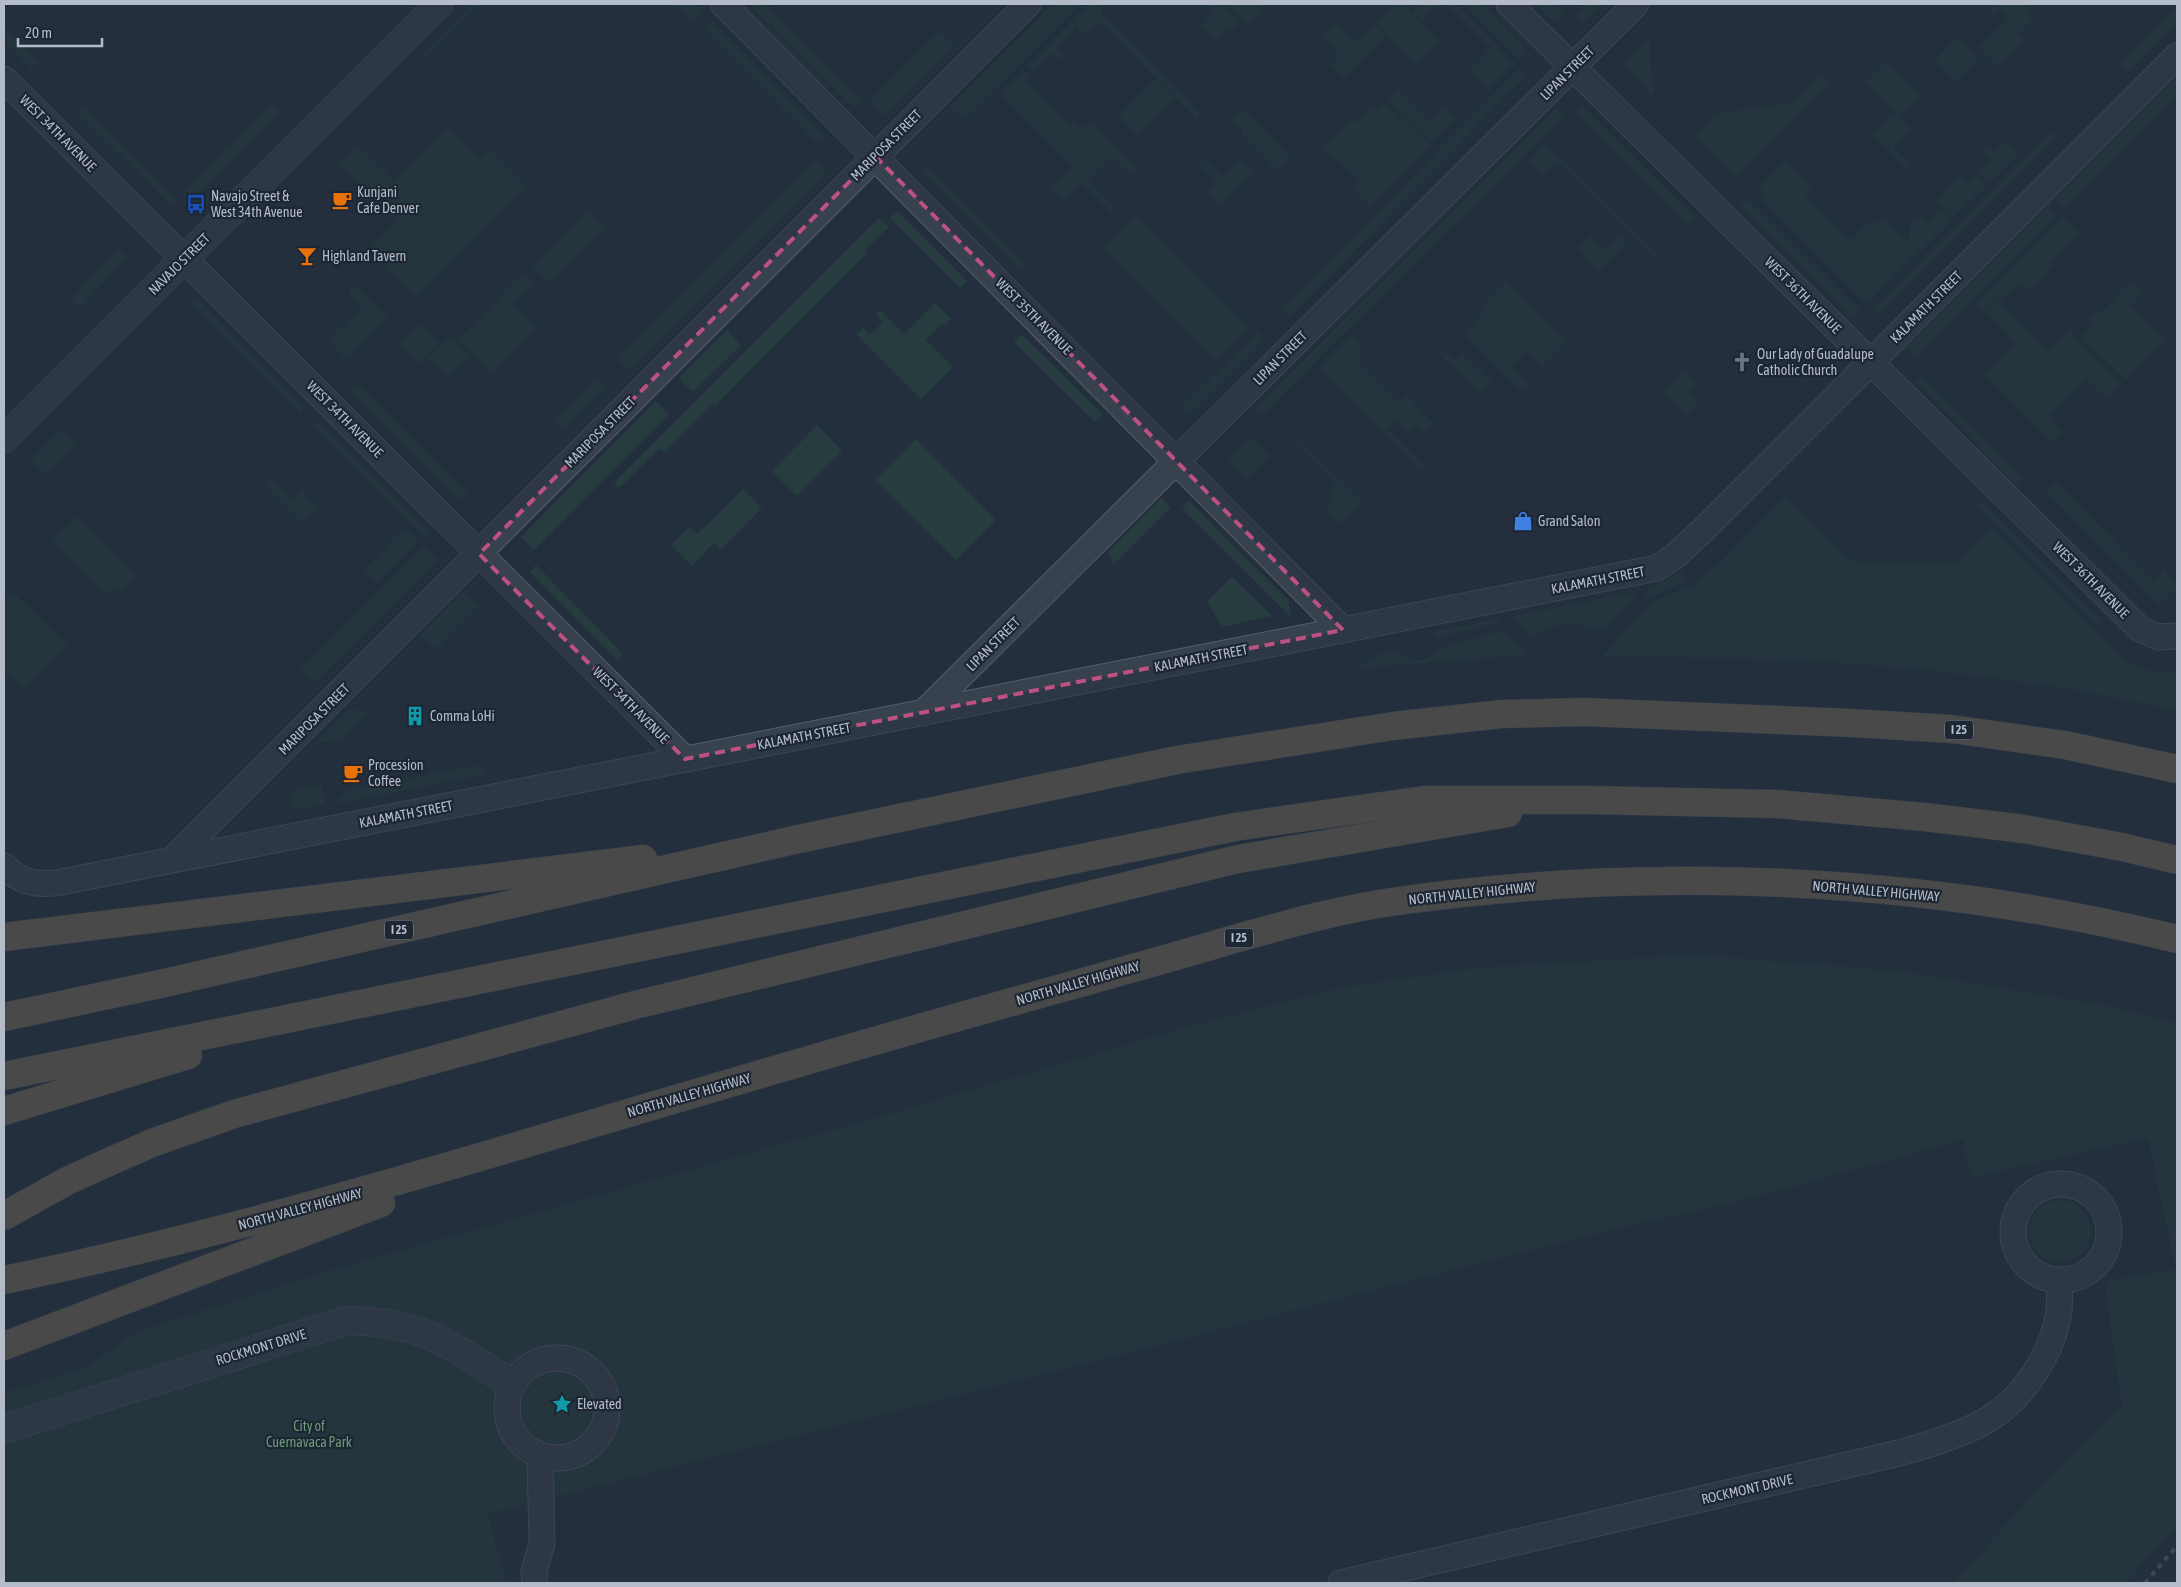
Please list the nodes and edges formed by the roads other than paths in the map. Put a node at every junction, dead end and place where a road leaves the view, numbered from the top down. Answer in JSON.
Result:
{"nodes":[{"id":1,"x":439,"y":4,"type":"edge"},
{"id":2,"x":724,"y":4,"type":"edge"},
{"id":3,"x":1028,"y":4,"type":"edge"},
{"id":4,"x":1509,"y":4,"type":"edge"},
{"id":5,"x":1636,"y":4,"type":"edge"},
{"id":6,"x":2177,"y":56,"type":"edge"},
{"id":7,"x":1573,"y":67,"type":"junction"},
{"id":8,"x":4,"y":79,"type":"edge"},
{"id":9,"x":876,"y":156,"type":"junction"},
{"id":10,"x":184,"y":259,"type":"junction"},
{"id":11,"x":1871,"y":362,"type":"junction"},
{"id":12,"x":4,"y":440,"type":"edge"},
{"id":13,"x":1176,"y":461,"type":"junction"},
{"id":14,"x":479,"y":554,"type":"junction"},
{"id":15,"x":1343,"y":630,"type":"junction"},
{"id":16,"x":2172,"y":637,"type":"edge"},
{"id":17,"x":923,"y":713,"type":"junction"},
{"id":18,"x":686,"y":759,"type":"junction"},
{"id":19,"x":2177,"y":769,"type":"edge"},
{"id":20,"x":1589,"y":800,"type":"junction"},
{"id":21,"x":794,"y":840,"type":"junction"},
{"id":22,"x":172,"y":860,"type":"junction"},
{"id":23,"x":2177,"y":860,"type":"edge"},
{"id":24,"x":4,"y":866,"type":"edge"},
{"id":25,"x":4,"y":937,"type":"edge"},
{"id":26,"x":2177,"y":939,"type":"edge"},
{"id":27,"x":335,"y":1010,"type":"junction"},
{"id":28,"x":4,"y":1017,"type":"edge"},
{"id":29,"x":4,"y":1076,"type":"edge"},
{"id":30,"x":4,"y":1111,"type":"edge"},
{"id":31,"x":586,"y":1126,"type":"junction"},
{"id":32,"x":4,"y":1216,"type":"edge"},
{"id":33,"x":4,"y":1280,"type":"edge"},
{"id":34,"x":2059,"y":1280,"type":"dead end"},
{"id":35,"x":4,"y":1346,"type":"edge"},
{"id":36,"x":512,"y":1384,"type":"junction"},
{"id":37,"x":4,"y":1429,"type":"edge"},
{"id":38,"x":540,"y":1456,"type":"junction"},
{"id":39,"x":535,"y":1583,"type":"edge"},
{"id":40,"x":1341,"y":1583,"type":"edge"}],
"edges":[{"from":1,"to":10,"type":"street","name":"NAVAJO STREET"},
{"from":2,"to":9,"type":"street","name":"WEST 35TH AVENUE"},
{"from":3,"to":9,"type":"street","name":"MARIPOSA STREET"},
{"from":4,"to":7,"type":"street","name":"WEST 36TH AVENUE"},
{"from":5,"to":7,"type":"street","name":"LIPAN STREET"},
{"from":6,"to":11,"type":"street","name":"KALAMATH STREET"},
{"from":7,"to":11,"type":"street","name":"WEST 36TH AVENUE"},
{"from":7,"to":13,"type":"street","name":"LIPAN STREET"},
{"from":8,"to":10,"type":"street","name":"WEST 34TH AVENUE"},
{"from":9,"to":13,"type":"street","name":"WEST 35TH AVENUE"},
{"from":9,"to":14,"type":"street","name":"MARIPOSA STREET"},
{"from":10,"to":12,"type":"street","name":"NAVAJO STREET"},
{"from":10,"to":14,"type":"street","name":"WEST 34TH AVENUE"},
{"from":11,"to":15,"type":"street","name":"KALAMATH STREET"},
{"from":11,"to":16,"type":"street","name":"WEST 36TH AVENUE"},
{"from":13,"to":15,"type":"street","name":"WEST 35TH AVENUE"},
{"from":13,"to":17,"type":"street","name":"LIPAN STREET"},
{"from":14,"to":18,"type":"street","name":"WEST 34TH AVENUE"},
{"from":14,"to":22,"type":"street","name":"MARIPOSA STREET"},
{"from":15,"to":17,"type":"street","name":"KALAMATH STREET"},
{"from":17,"to":18,"type":"street","name":"KALAMATH STREET"},
{"from":18,"to":22,"type":"street","name":"KALAMATH STREET"},
{"from":19,"to":21,"type":"highway","number":"I 25"},
{"from":20,"to":23,"type":"highway"},
{"from":20,"to":27,"type":"highway"},
{"from":20,"to":32,"type":"highway"},
{"from":21,"to":25,"type":"highway"},
{"from":21,"to":28,"type":"highway","number":"I 25"},
{"from":22,"to":24,"type":"street","name":"KALAMATH STREET"},
{"from":26,"to":31,"type":"highway","name":"NORTH VALLEY HIGHWAY","number":"I 25"},
{"from":27,"to":29,"type":"highway"},
{"from":27,"to":30,"type":"highway"},
{"from":31,"to":33,"type":"highway","name":"NORTH VALLEY HIGHWAY","number":"I 25"},
{"from":31,"to":35,"type":"highway"},
{"from":34,"to":40,"type":"street","name":"ROCKMONT DRIVE"},
{"from":36,"to":37,"type":"street","name":"ROCKMONT DRIVE"},
{"from":36,"to":38,"type":"street"},
{"from":36,"to":38,"type":"street"},
{"from":38,"to":39,"type":"street"}]}
